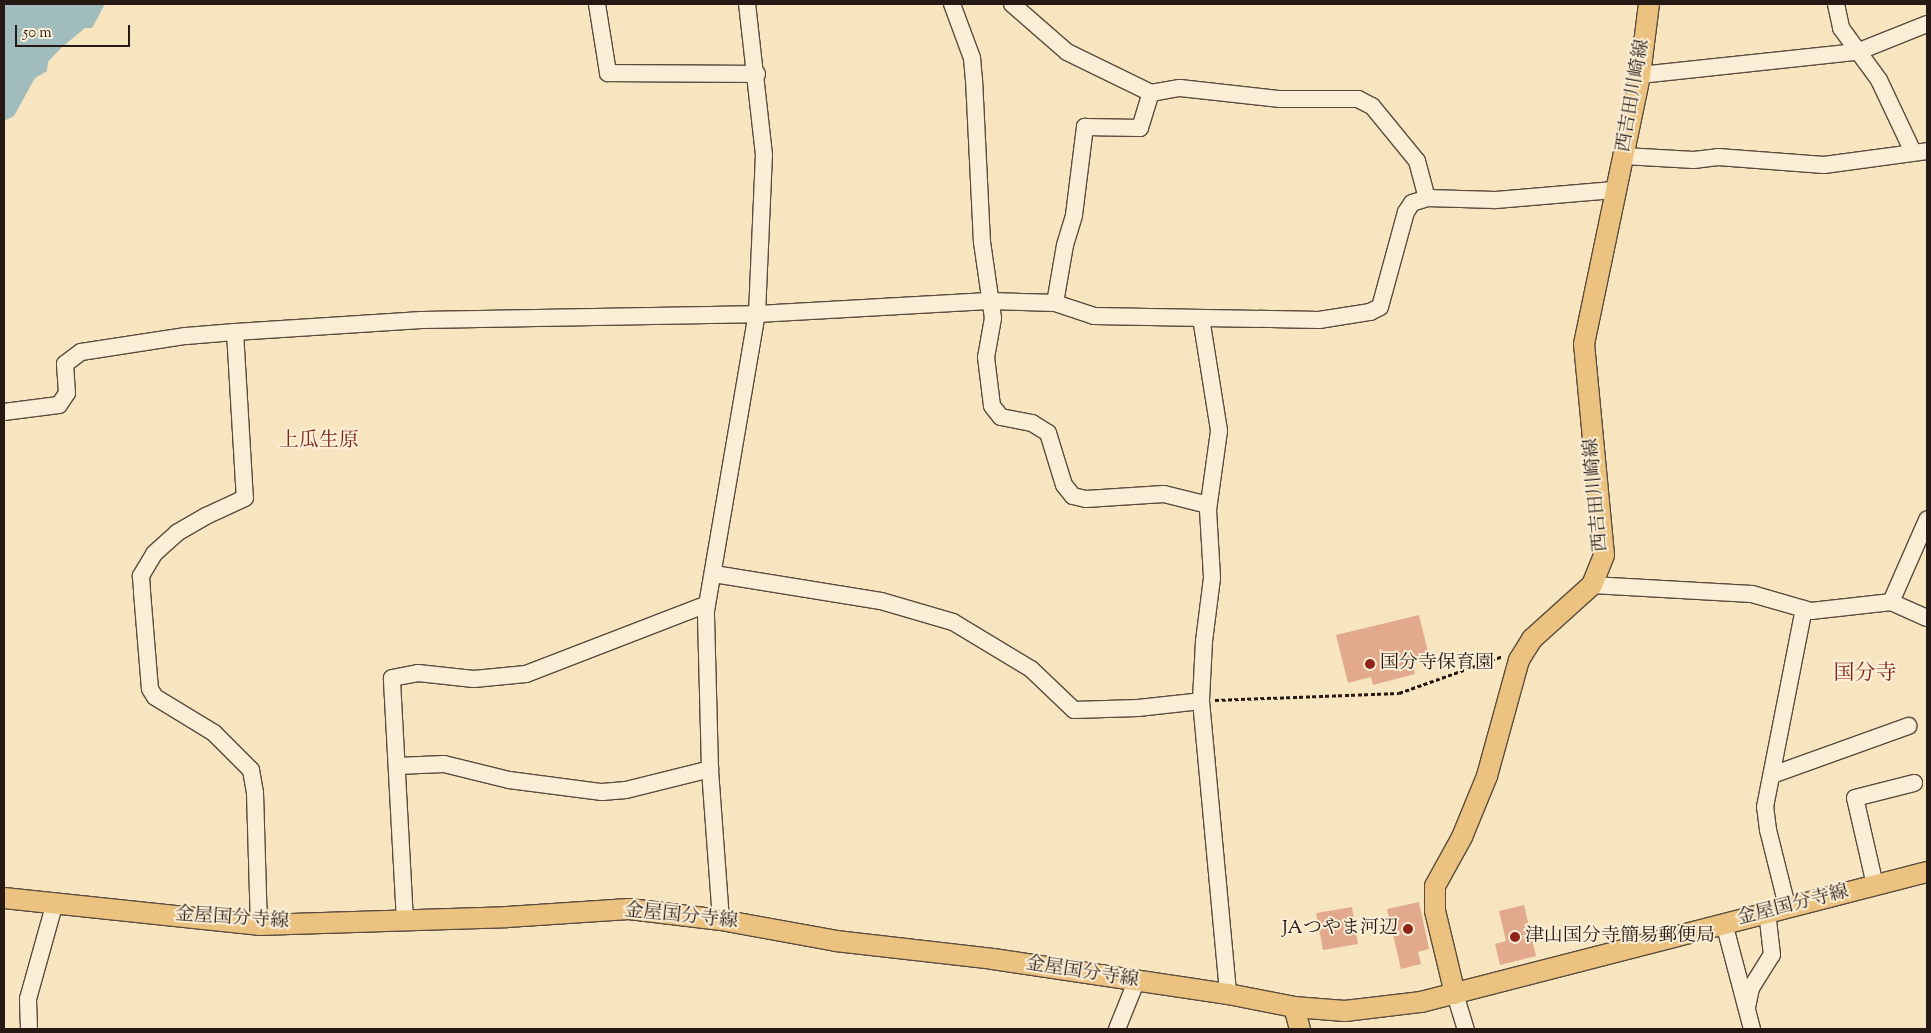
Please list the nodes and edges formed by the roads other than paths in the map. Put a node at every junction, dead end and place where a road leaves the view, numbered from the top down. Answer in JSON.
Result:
{"nodes":[{"id":1,"x":597,"y":4,"type":"edge"},
{"id":2,"x":747,"y":4,"type":"edge"},
{"id":3,"x":952,"y":4,"type":"edge"},
{"id":4,"x":1012,"y":4,"type":"edge"},
{"id":5,"x":1649,"y":4,"type":"edge"},
{"id":6,"x":1836,"y":4,"type":"edge"},
{"id":7,"x":1927,"y":24,"type":"edge"},
{"id":8,"x":1857,"y":52,"type":"junction"},
{"id":9,"x":757,"y":74,"type":"junction"},
{"id":10,"x":1640,"y":75,"type":"junction"},
{"id":11,"x":1151,"y":93,"type":"junction"},
{"id":12,"x":1920,"y":152,"type":"edge"},
{"id":13,"x":1624,"y":156,"type":"junction"},
{"id":14,"x":1615,"y":190,"type":"junction"},
{"id":15,"x":1427,"y":198,"type":"junction"},
{"id":16,"x":989,"y":301,"type":"junction"},
{"id":17,"x":1055,"y":303,"type":"junction"},
{"id":18,"x":757,"y":314,"type":"junction"},
{"id":19,"x":1201,"y":318,"type":"junction"},
{"id":20,"x":234,"y":332,"type":"junction"},
{"id":21,"x":4,"y":412,"type":"edge"},
{"id":22,"x":1208,"y":505,"type":"junction"},
{"id":23,"x":1927,"y":520,"type":"edge"},
{"id":24,"x":714,"y":574,"type":"junction"},
{"id":25,"x":1592,"y":585,"type":"junction"},
{"id":26,"x":1891,"y":602,"type":"junction"},
{"id":27,"x":707,"y":604,"type":"junction"},
{"id":28,"x":1804,"y":609,"type":"junction"},
{"id":29,"x":1927,"y":618,"type":"edge"},
{"id":30,"x":1201,"y":701,"type":"junction"},
{"id":31,"x":1908,"y":726,"type":"dead end"},
{"id":32,"x":397,"y":766,"type":"junction"},
{"id":33,"x":710,"y":769,"type":"junction"},
{"id":34,"x":1772,"y":775,"type":"junction"},
{"id":35,"x":1914,"y":783,"type":"dead end"},
{"id":36,"x":1927,"y":872,"type":"edge"},
{"id":37,"x":1876,"y":885,"type":"junction"},
{"id":38,"x":4,"y":898,"type":"edge"},
{"id":39,"x":55,"y":902,"type":"junction"},
{"id":40,"x":1788,"y":906,"type":"junction"},
{"id":41,"x":1766,"y":912,"type":"junction"},
{"id":42,"x":721,"y":920,"type":"junction"},
{"id":43,"x":405,"y":921,"type":"junction"},
{"id":44,"x":1724,"y":923,"type":"junction"},
{"id":45,"x":259,"y":925,"type":"junction"},
{"id":46,"x":1136,"y":982,"type":"junction"},
{"id":47,"x":1228,"y":994,"type":"junction"},
{"id":48,"x":1455,"y":994,"type":"junction"},
{"id":49,"x":1294,"y":1007,"type":"junction"},
{"id":50,"x":1746,"y":1009,"type":"junction"},
{"id":51,"x":29,"y":1029,"type":"edge"},
{"id":52,"x":1117,"y":1029,"type":"edge"},
{"id":53,"x":1300,"y":1029,"type":"edge"},
{"id":54,"x":1466,"y":1029,"type":"edge"},
{"id":55,"x":1752,"y":1029,"type":"edge"}],
"edges":[{"from":1,"to":9,"type":"street"},
{"from":2,"to":9,"type":"street"},
{"from":3,"to":16,"type":"street"},
{"from":4,"to":11,"type":"street"},
{"from":5,"to":10,"type":"main road","name":"西吉田川崎線"},
{"from":6,"to":8,"type":"street"},
{"from":7,"to":8,"type":"street"},
{"from":8,"to":10,"type":"street"},
{"from":8,"to":12,"type":"street"},
{"from":9,"to":18,"type":"street"},
{"from":10,"to":13,"type":"main road","name":"西吉田川崎線"},
{"from":11,"to":15,"type":"street"},
{"from":11,"to":17,"type":"street"},
{"from":12,"to":13,"type":"street"},
{"from":13,"to":14,"type":"main road","name":"西吉田川崎線"},
{"from":14,"to":15,"type":"street"},
{"from":14,"to":25,"type":"main road","name":"西吉田川崎線"},
{"from":15,"to":19,"type":"street"},
{"from":16,"to":17,"type":"street"},
{"from":16,"to":18,"type":"street"},
{"from":16,"to":22,"type":"street"},
{"from":17,"to":19,"type":"street"},
{"from":18,"to":20,"type":"street"},
{"from":18,"to":24,"type":"street"},
{"from":19,"to":22,"type":"street"},
{"from":20,"to":21,"type":"street"},
{"from":20,"to":45,"type":"street"},
{"from":22,"to":30,"type":"street"},
{"from":23,"to":26,"type":"street"},
{"from":24,"to":27,"type":"street"},
{"from":24,"to":30,"type":"street"},
{"from":25,"to":28,"type":"street"},
{"from":25,"to":48,"type":"main road","name":"西吉田川崎線"},
{"from":26,"to":28,"type":"street"},
{"from":26,"to":29,"type":"street"},
{"from":27,"to":32,"type":"street"},
{"from":27,"to":33,"type":"street"},
{"from":28,"to":34,"type":"street"},
{"from":30,"to":47,"type":"street"},
{"from":31,"to":34,"type":"street"},
{"from":32,"to":33,"type":"street"},
{"from":32,"to":43,"type":"street"},
{"from":33,"to":42,"type":"street"},
{"from":34,"to":40,"type":"street"},
{"from":35,"to":37,"type":"street"},
{"from":36,"to":37,"type":"main road","name":"金屋国分寺線"},
{"from":37,"to":40,"type":"main road","name":"金屋国分寺線"},
{"from":38,"to":39,"type":"main road","name":"金屋国分寺線"},
{"from":39,"to":45,"type":"main road","name":"金屋国分寺線"},
{"from":39,"to":51,"type":"street"},
{"from":40,"to":41,"type":"main road","name":"金屋国分寺線"},
{"from":41,"to":44,"type":"main road","name":"金屋国分寺線"},
{"from":41,"to":50,"type":"street"},
{"from":42,"to":43,"type":"main road","name":"金屋国分寺線"},
{"from":42,"to":46,"type":"main road","name":"金屋国分寺線"},
{"from":43,"to":45,"type":"main road","name":"金屋国分寺線"},
{"from":44,"to":48,"type":"main road","name":"金屋国分寺線"},
{"from":44,"to":50,"type":"street"},
{"from":46,"to":47,"type":"main road","name":"金屋国分寺線"},
{"from":46,"to":52,"type":"street"},
{"from":47,"to":49,"type":"main road","name":"金屋国分寺線"},
{"from":48,"to":49,"type":"main road"},
{"from":48,"to":54,"type":"street"},
{"from":49,"to":53,"type":"main road"},
{"from":50,"to":55,"type":"street"}]}
